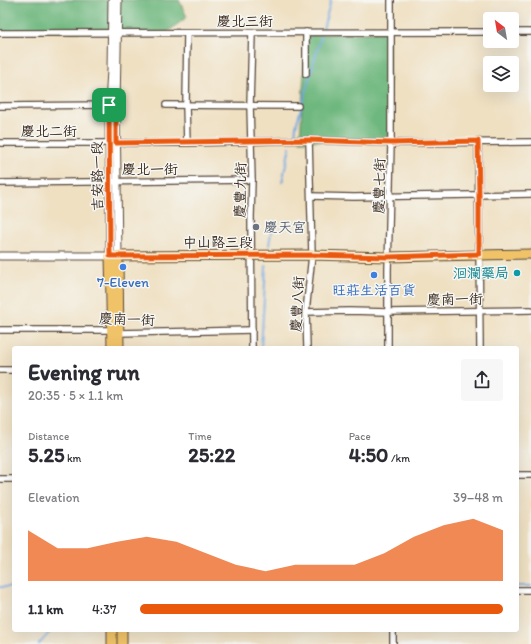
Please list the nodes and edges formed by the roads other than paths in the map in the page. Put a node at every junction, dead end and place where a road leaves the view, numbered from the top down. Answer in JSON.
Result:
{"nodes":[{"id":1,"x":112,"y":0,"type":"edge"},
{"id":2,"x":118,"y":0,"type":"edge"},
{"id":3,"x":390,"y":0,"type":"edge"},
{"id":4,"x":306,"y":32,"type":"junction"},
{"id":5,"x":391,"y":32,"type":"junction"},
{"id":6,"x":483,"y":32,"type":"edge"},
{"id":7,"x":519,"y":32,"type":"edge"},
{"id":8,"x":531,"y":32,"type":"edge"},
{"id":9,"x":0,"y":33,"type":"edge"},
{"id":10,"x":114,"y":33,"type":"junction"},
{"id":11,"x":187,"y":33,"type":"junction"},
{"id":12,"x":252,"y":33,"type":"junction"},
{"id":13,"x":306,"y":74,"type":"dead end"},
{"id":14,"x":109,"y":105,"type":"junction"},
{"id":15,"x":166,"y":105,"type":"dead end"},
{"id":16,"x":186,"y":105,"type":"junction"},
{"id":17,"x":250,"y":105,"type":"junction"},
{"id":18,"x":0,"y":106,"type":"edge"},
{"id":19,"x":298,"y":106,"type":"dead end"},
{"id":20,"x":309,"y":140,"type":"junction"},
{"id":21,"x":478,"y":141,"type":"junction"},
{"id":22,"x":252,"y":142,"type":"junction"},
{"id":23,"x":531,"y":142,"type":"edge"},
{"id":24,"x":0,"y":143,"type":"edge"},
{"id":25,"x":113,"y":143,"type":"junction"},
{"id":26,"x":187,"y":143,"type":"junction"},
{"id":27,"x":391,"y":143,"type":"junction"},
{"id":28,"x":252,"y":180,"type":"junction"},
{"id":29,"x":113,"y":181,"type":"junction"},
{"id":30,"x":0,"y":183,"type":"edge"},
{"id":31,"x":531,"y":194,"type":"edge"},
{"id":32,"x":479,"y":195,"type":"junction"},
{"id":33,"x":311,"y":196,"type":"junction"},
{"id":34,"x":391,"y":196,"type":"junction"},
{"id":35,"x":479,"y":254,"type":"junction"},
{"id":36,"x":531,"y":254,"type":"edge"},
{"id":37,"x":312,"y":255,"type":"junction"},
{"id":38,"x":0,"y":256,"type":"edge"},
{"id":39,"x":114,"y":256,"type":"junction"},
{"id":40,"x":251,"y":256,"type":"junction"},
{"id":41,"x":388,"y":257,"type":"junction"},
{"id":42,"x":531,"y":310,"type":"edge"},
{"id":43,"x":480,"y":311,"type":"junction"},
{"id":44,"x":306,"y":312,"type":"junction"},
{"id":45,"x":388,"y":312,"type":"junction"},
{"id":46,"x":0,"y":330,"type":"edge"},
{"id":47,"x":252,"y":330,"type":"junction"},
{"id":48,"x":116,"y":331,"type":"junction"},
{"id":49,"x":112,"y":346,"type":"edge"},
{"id":50,"x":119,"y":346,"type":"edge"},
{"id":51,"x":252,"y":346,"type":"edge"},
{"id":52,"x":307,"y":346,"type":"edge"},
{"id":53,"x":388,"y":346,"type":"edge"},
{"id":54,"x":480,"y":346,"type":"edge"},
{"id":55,"x":0,"y":370,"type":"edge"},
{"id":56,"x":12,"y":370,"type":"edge"},
{"id":57,"x":519,"y":475,"type":"edge"},
{"id":58,"x":531,"y":475,"type":"edge"},
{"id":59,"x":0,"y":479,"type":"edge"},
{"id":60,"x":12,"y":479,"type":"edge"},
{"id":61,"x":519,"y":590,"type":"edge"},
{"id":62,"x":531,"y":590,"type":"edge"},
{"id":63,"x":112,"y":632,"type":"edge"},
{"id":64,"x":122,"y":632,"type":"edge"},
{"id":65,"x":393,"y":632,"type":"edge"},
{"id":66,"x":112,"y":644,"type":"edge"},
{"id":67,"x":122,"y":644,"type":"edge"},
{"id":68,"x":393,"y":644,"type":"edge"}],
"edges":[{"from":1,"to":10,"type":"street","name":"吉安路一段"},
{"from":2,"to":10,"type":"street","name":"吉安路一段"},
{"from":3,"to":5,"type":"street","name":"慶豐七街"},
{"from":4,"to":5,"type":"street","name":"慶北三街"},
{"from":4,"to":12,"type":"street","name":"慶北三街"},
{"from":4,"to":13,"type":"street"},
{"from":5,"to":6,"type":"street","name":"慶北三街"},
{"from":5,"to":27,"type":"street","name":"慶豐七街"},
{"from":7,"to":8,"type":"street"},
{"from":9,"to":10,"type":"street","name":"慶北三街"},
{"from":10,"to":11,"type":"street","name":"慶北三街"},
{"from":10,"to":14,"type":"street","name":"吉安路一段"},
{"from":11,"to":12,"type":"street","name":"慶北三街"},
{"from":11,"to":16,"type":"street"},
{"from":12,"to":17,"type":"street","name":"慶豐九街"},
{"from":14,"to":18,"type":"street"},
{"from":14,"to":25,"type":"street","name":"吉安路一段"},
{"from":15,"to":16,"type":"street"},
{"from":16,"to":17,"type":"street"},
{"from":16,"to":26,"type":"street"},
{"from":17,"to":19,"type":"street"},
{"from":17,"to":22,"type":"street","name":"慶豐九街"},
{"from":20,"to":22,"type":"street","name":"慶北二街"},
{"from":20,"to":27,"type":"street","name":"慶北二街"},
{"from":20,"to":33,"type":"street","name":"慶豐八街"},
{"from":21,"to":23,"type":"street","name":"慶北二街"},
{"from":21,"to":27,"type":"street","name":"慶北二街"},
{"from":21,"to":32,"type":"street"},
{"from":22,"to":26,"type":"street","name":"慶北二街"},
{"from":22,"to":28,"type":"street","name":"慶豐九街"},
{"from":24,"to":25,"type":"street","name":"慶北二街"},
{"from":25,"to":26,"type":"street","name":"慶北二街"},
{"from":25,"to":29,"type":"street","name":"吉安路一段"},
{"from":27,"to":34,"type":"street","name":"慶豐七街"},
{"from":28,"to":29,"type":"street","name":"慶北一街"},
{"from":28,"to":40,"type":"street","name":"慶豐九街"},
{"from":29,"to":30,"type":"street","name":"慶北一街"},
{"from":29,"to":39,"type":"street","name":"吉安路一段"},
{"from":31,"to":32,"type":"street"},
{"from":32,"to":34,"type":"street"},
{"from":32,"to":35,"type":"street"},
{"from":33,"to":34,"type":"street"},
{"from":33,"to":37,"type":"street","name":"慶豐八街"},
{"from":34,"to":41,"type":"street","name":"慶豐七街"},
{"from":35,"to":36,"type":"main road","name":"中山路三段"},
{"from":35,"to":41,"type":"main road","name":"中山路三段"},
{"from":35,"to":43,"type":"street"},
{"from":37,"to":40,"type":"main road","name":"中山路三段"},
{"from":37,"to":41,"type":"main road","name":"中山路三段"},
{"from":37,"to":44,"type":"street","name":"慶豐八街"},
{"from":38,"to":39,"type":"street","name":"中山路三段"},
{"from":39,"to":40,"type":"main road","name":"中山路三段"},
{"from":39,"to":48,"type":"main road"},
{"from":40,"to":47,"type":"street","name":"慶豐九街"},
{"from":41,"to":45,"type":"street","name":"慶豐七街"},
{"from":42,"to":43,"type":"street","name":"慶南一街"},
{"from":43,"to":45,"type":"street","name":"慶南一街"},
{"from":43,"to":54,"type":"street"},
{"from":44,"to":45,"type":"street","name":"慶南一街"},
{"from":44,"to":52,"type":"street","name":"慶豐八街"},
{"from":45,"to":53,"type":"street","name":"慶豐七街"},
{"from":46,"to":48,"type":"street","name":"慶南一街"},
{"from":47,"to":48,"type":"street","name":"慶南一街"},
{"from":47,"to":51,"type":"street","name":"慶豐九街"},
{"from":48,"to":49,"type":"main road"},
{"from":48,"to":50,"type":"main road"},
{"from":55,"to":56,"type":"street"},
{"from":57,"to":58,"type":"street"},
{"from":59,"to":60,"type":"street"},
{"from":61,"to":62,"type":"street"},
{"from":63,"to":66,"type":"main road"},
{"from":64,"to":67,"type":"main road"},
{"from":65,"to":68,"type":"street"}]}
